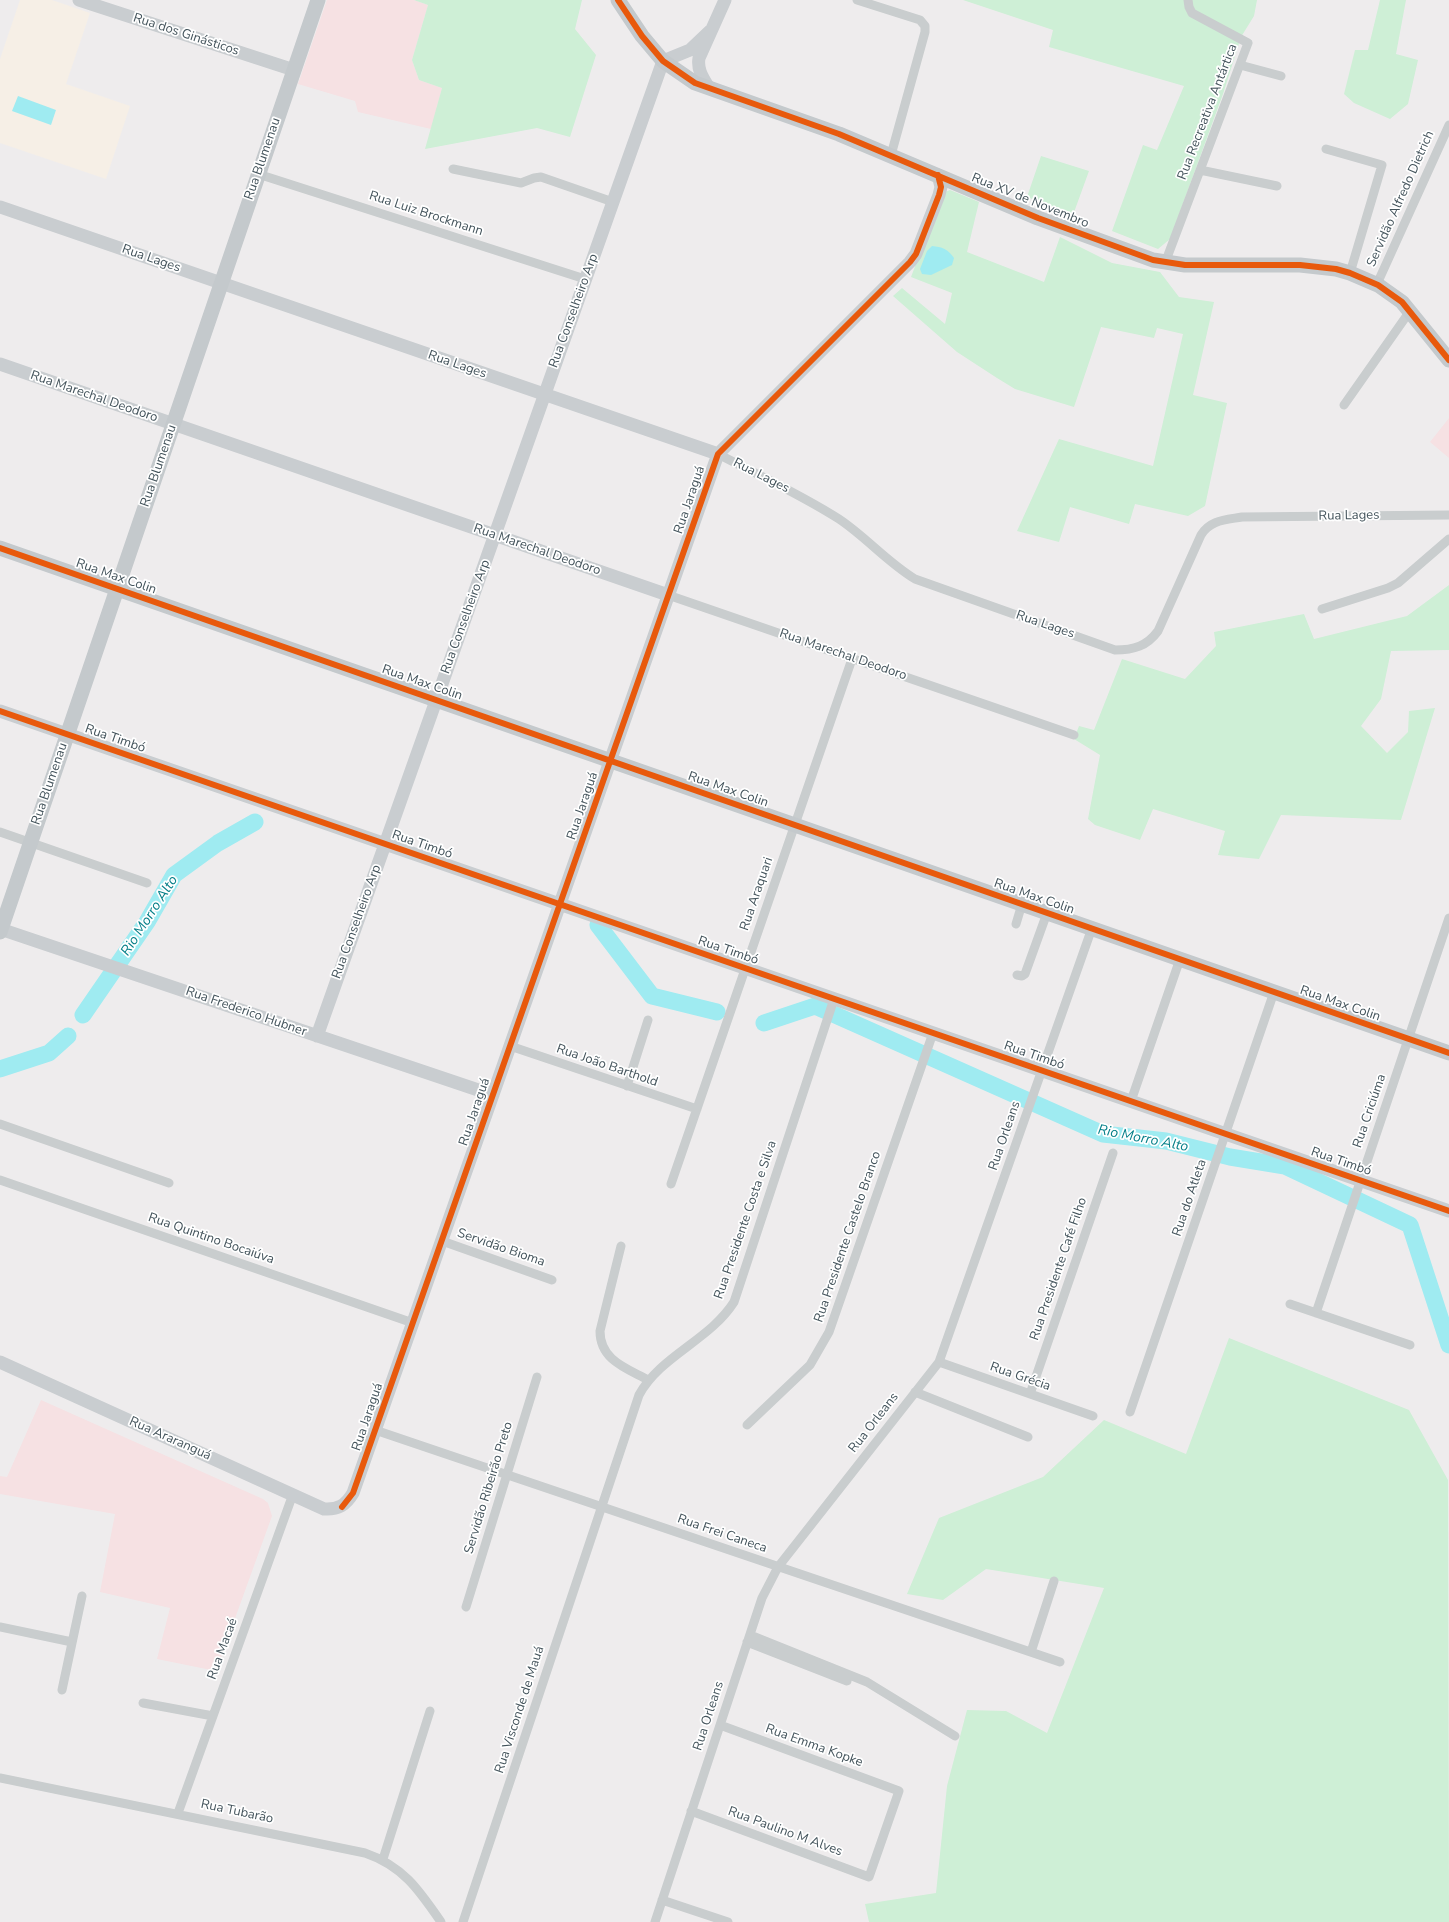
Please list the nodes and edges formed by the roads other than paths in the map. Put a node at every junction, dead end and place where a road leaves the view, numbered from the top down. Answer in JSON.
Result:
{"nodes":[{"id":1,"x":79,"y":0,"type":"edge"},
{"id":2,"x":318,"y":0,"type":"edge"},
{"id":3,"x":618,"y":0,"type":"edge"},
{"id":4,"x":724,"y":0,"type":"edge"},
{"id":5,"x":858,"y":0,"type":"edge"},
{"id":6,"x":1188,"y":0,"type":"edge"},
{"id":7,"x":885,"y":4,"type":"edge"},
{"id":8,"x":710,"y":31,"type":"junction"},
{"id":9,"x":662,"y":61,"type":"junction"},
{"id":10,"x":1240,"y":65,"type":"junction"},
{"id":11,"x":294,"y":70,"type":"junction"},
{"id":12,"x":1281,"y":76,"type":"dead end"},
{"id":13,"x":709,"y":88,"type":"junction"},
{"id":14,"x":1449,"y":125,"type":"edge"},
{"id":15,"x":1326,"y":149,"type":"dead end"},
{"id":16,"x":891,"y":155,"type":"junction"},
{"id":17,"x":453,"y":169,"type":"dead end"},
{"id":18,"x":1200,"y":170,"type":"junction"},
{"id":19,"x":258,"y":174,"type":"junction"},
{"id":20,"x":938,"y":175,"type":"junction"},
{"id":21,"x":1277,"y":186,"type":"dead end"},
{"id":22,"x":613,"y":202,"type":"junction"},
{"id":23,"x":0,"y":207,"type":"edge"},
{"id":24,"x":1165,"y":263,"type":"junction"},
{"id":25,"x":1350,"y":272,"type":"junction"},
{"id":26,"x":586,"y":279,"type":"junction"},
{"id":27,"x":221,"y":283,"type":"junction"},
{"id":28,"x":1377,"y":284,"type":"junction"},
{"id":29,"x":1410,"y":311,"type":"junction"},
{"id":30,"x":1449,"y":360,"type":"edge"},
{"id":31,"x":0,"y":364,"type":"edge"},
{"id":32,"x":544,"y":395,"type":"junction"},
{"id":33,"x":1344,"y":405,"type":"dead end"},
{"id":34,"x":173,"y":424,"type":"junction"},
{"id":35,"x":718,"y":454,"type":"junction"},
{"id":36,"x":1449,"y":515,"type":"edge"},
{"id":37,"x":494,"y":535,"type":"junction"},
{"id":38,"x":1449,"y":539,"type":"edge"},
{"id":39,"x":0,"y":548,"type":"edge"},
{"id":40,"x":117,"y":588,"type":"junction"},
{"id":41,"x":668,"y":595,"type":"junction"},
{"id":42,"x":1322,"y":609,"type":"dead end"},
{"id":43,"x":852,"y":659,"type":"junction"},
{"id":44,"x":436,"y":700,"type":"junction"},
{"id":45,"x":0,"y":711,"type":"edge"},
{"id":46,"x":67,"y":734,"type":"junction"},
{"id":47,"x":1074,"y":735,"type":"dead end"},
{"id":48,"x":610,"y":761,"type":"junction"},
{"id":49,"x":795,"y":825,"type":"junction"},
{"id":50,"x":0,"y":832,"type":"edge"},
{"id":51,"x":30,"y":843,"type":"junction"},
{"id":52,"x":385,"y":844,"type":"junction"},
{"id":53,"x":147,"y":883,"type":"dead end"},
{"id":54,"x":560,"y":904,"type":"junction"},
{"id":55,"x":1022,"y":904,"type":"junction"},
{"id":56,"x":1047,"y":913,"type":"junction"},
{"id":57,"x":1449,"y":918,"type":"edge"},
{"id":58,"x":1016,"y":924,"type":"dead end"},
{"id":59,"x":1092,"y":928,"type":"junction"},
{"id":60,"x":0,"y":930,"type":"edge"},
{"id":61,"x":1180,"y":959,"type":"junction"},
{"id":62,"x":745,"y":968,"type":"junction"},
{"id":63,"x":1017,"y":975,"type":"dead end"},
{"id":64,"x":1274,"y":992,"type":"junction"},
{"id":65,"x":833,"y":1002,"type":"junction"},
{"id":66,"x":648,"y":1020,"type":"dead end"},
{"id":67,"x":317,"y":1036,"type":"junction"},
{"id":68,"x":931,"y":1039,"type":"junction"},
{"id":69,"x":1408,"y":1039,"type":"junction"},
{"id":70,"x":510,"y":1046,"type":"junction"},
{"id":71,"x":1449,"y":1053,"type":"edge"},
{"id":72,"x":1041,"y":1070,"type":"junction"},
{"id":73,"x":627,"y":1086,"type":"junction"},
{"id":74,"x":493,"y":1095,"type":"junction"},
{"id":75,"x":1131,"y":1101,"type":"junction"},
{"id":76,"x":697,"y":1109,"type":"junction"},
{"id":77,"x":0,"y":1124,"type":"edge"},
{"id":78,"x":1224,"y":1137,"type":"junction"},
{"id":79,"x":1113,"y":1153,"type":"dead end"},
{"id":80,"x":0,"y":1180,"type":"edge"},
{"id":81,"x":169,"y":1183,"type":"dead end"},
{"id":82,"x":671,"y":1184,"type":"dead end"},
{"id":83,"x":1359,"y":1185,"type":"junction"},
{"id":84,"x":1449,"y":1211,"type":"edge"},
{"id":85,"x":442,"y":1241,"type":"junction"},
{"id":86,"x":621,"y":1246,"type":"dead end"},
{"id":87,"x":552,"y":1280,"type":"dead end"},
{"id":88,"x":1290,"y":1304,"type":"dead end"},
{"id":89,"x":1316,"y":1313,"type":"junction"},
{"id":90,"x":413,"y":1323,"type":"junction"},
{"id":91,"x":1410,"y":1345,"type":"dead end"},
{"id":92,"x":0,"y":1362,"type":"edge"},
{"id":93,"x":939,"y":1362,"type":"junction"},
{"id":94,"x":537,"y":1376,"type":"dead end"},
{"id":95,"x":648,"y":1380,"type":"junction"},
{"id":96,"x":915,"y":1392,"type":"junction"},
{"id":97,"x":1030,"y":1394,"type":"junction"},
{"id":98,"x":1130,"y":1412,"type":"dead end"},
{"id":99,"x":1093,"y":1416,"type":"dead end"},
{"id":100,"x":747,"y":1425,"type":"dead end"},
{"id":101,"x":375,"y":1430,"type":"junction"},
{"id":102,"x":1028,"y":1437,"type":"dead end"},
{"id":103,"x":507,"y":1475,"type":"junction"},
{"id":104,"x":293,"y":1494,"type":"junction"},
{"id":105,"x":342,"y":1506,"type":"joint"},
{"id":106,"x":601,"y":1506,"type":"junction"},
{"id":107,"x":778,"y":1566,"type":"junction"},
{"id":108,"x":1054,"y":1581,"type":"dead end"},
{"id":109,"x":82,"y":1596,"type":"dead end"},
{"id":110,"x":466,"y":1608,"type":"dead end"},
{"id":111,"x":0,"y":1627,"type":"edge"},
{"id":112,"x":749,"y":1639,"type":"junction"},
{"id":113,"x":72,"y":1642,"type":"junction"},
{"id":114,"x":1031,"y":1652,"type":"junction"},
{"id":115,"x":1060,"y":1662,"type":"dead end"},
{"id":116,"x":847,"y":1681,"type":"dead end"},
{"id":117,"x":62,"y":1690,"type":"dead end"},
{"id":118,"x":143,"y":1703,"type":"dead end"},
{"id":119,"x":430,"y":1711,"type":"dead end"},
{"id":120,"x":213,"y":1716,"type":"junction"},
{"id":121,"x":720,"y":1725,"type":"junction"},
{"id":122,"x":956,"y":1736,"type":"dead end"},
{"id":123,"x":0,"y":1778,"type":"edge"},
{"id":124,"x":691,"y":1811,"type":"junction"},
{"id":125,"x":178,"y":1813,"type":"junction"},
{"id":126,"x":383,"y":1859,"type":"junction"},
{"id":127,"x":869,"y":1877,"type":"joint"},
{"id":128,"x":662,"y":1900,"type":"junction"},
{"id":129,"x":441,"y":1922,"type":"edge"},
{"id":130,"x":463,"y":1922,"type":"edge"},
{"id":131,"x":655,"y":1922,"type":"edge"},
{"id":132,"x":728,"y":1922,"type":"edge"}],
"edges":[{"from":1,"to":11,"type":"main road","name":"Rua dos Ginásticos"},
{"from":2,"to":11,"type":"main road","name":"Rua Blumenau"},
{"from":3,"to":9,"type":"main road","name":"Rua XV de Novembro"},
{"from":4,"to":8,"type":"main road"},
{"from":5,"to":7,"type":"street"},
{"from":6,"to":10,"type":"street","name":"Rua Recreativa Antártica"},
{"from":7,"to":16,"type":"street"},
{"from":8,"to":9,"type":"main road"},
{"from":8,"to":13,"type":"main road"},
{"from":9,"to":13,"type":"main road","name":"Rua XV de Novembro"},
{"from":9,"to":22,"type":"main road","name":"Rua Conselheiro Arp"},
{"from":10,"to":12,"type":"street"},
{"from":10,"to":18,"type":"street","name":"Rua Recreativa Antártica"},
{"from":11,"to":19,"type":"main road","name":"Rua Blumenau"},
{"from":13,"to":16,"type":"main road","name":"Rua XV de Novembro"},
{"from":14,"to":28,"type":"street","name":"Servidão Alfredo Dietrich"},
{"from":15,"to":25,"type":"street"},
{"from":16,"to":20,"type":"main road","name":"Rua XV de Novembro"},
{"from":17,"to":22,"type":"street"},
{"from":18,"to":21,"type":"street"},
{"from":18,"to":24,"type":"street","name":"Rua Recreativa Antártica"},
{"from":19,"to":26,"type":"street","name":"Rua Luiz Brockmann"},
{"from":19,"to":27,"type":"main road","name":"Rua Blumenau"},
{"from":20,"to":24,"type":"main road","name":"Rua XV de Novembro"},
{"from":20,"to":35,"type":"main road","name":"Rua Jaraguá"},
{"from":22,"to":26,"type":"main road","name":"Rua Conselheiro Arp"},
{"from":23,"to":27,"type":"main road","name":"Rua Lages"},
{"from":24,"to":25,"type":"main road","name":"Rua XV de Novembro"},
{"from":25,"to":28,"type":"main road","name":"Rua XV de Novembro"},
{"from":26,"to":32,"type":"main road","name":"Rua Conselheiro Arp"},
{"from":27,"to":32,"type":"main road","name":"Rua Lages"},
{"from":27,"to":34,"type":"main road","name":"Rua Blumenau"},
{"from":28,"to":29,"type":"main road","name":"Rua XV de Novembro"},
{"from":29,"to":30,"type":"main road","name":"Rua XV de Novembro"},
{"from":29,"to":33,"type":"street"},
{"from":31,"to":34,"type":"main road","name":"Rua Marechal Deodoro"},
{"from":32,"to":35,"type":"main road","name":"Rua Lages"},
{"from":32,"to":37,"type":"main road","name":"Rua Conselheiro Arp"},
{"from":34,"to":37,"type":"main road","name":"Rua Marechal Deodoro"},
{"from":34,"to":40,"type":"main road","name":"Rua Blumenau"},
{"from":35,"to":36,"type":"street","name":"Rua Lages"},
{"from":35,"to":41,"type":"main road","name":"Rua Jaraguá"},
{"from":37,"to":41,"type":"main road","name":"Rua Marechal Deodoro"},
{"from":37,"to":44,"type":"main road","name":"Rua Conselheiro Arp"},
{"from":38,"to":42,"type":"street"},
{"from":39,"to":40,"type":"main road","name":"Rua Max Colin"},
{"from":40,"to":44,"type":"main road","name":"Rua Max Colin"},
{"from":40,"to":46,"type":"main road","name":"Rua Blumenau"},
{"from":41,"to":43,"type":"street","name":"Rua Marechal Deodoro"},
{"from":41,"to":48,"type":"main road","name":"Rua Jaraguá"},
{"from":43,"to":47,"type":"street","name":"Rua Marechal Deodoro"},
{"from":43,"to":49,"type":"street","name":"Rua Araquari"},
{"from":44,"to":48,"type":"main road","name":"Rua Max Colin"},
{"from":44,"to":52,"type":"main road","name":"Rua Conselheiro Arp"},
{"from":45,"to":46,"type":"main road","name":"Rua Timbó"},
{"from":46,"to":51,"type":"main road","name":"Rua Blumenau"},
{"from":46,"to":52,"type":"main road","name":"Rua Timbó"},
{"from":48,"to":49,"type":"main road","name":"Rua Max Colin"},
{"from":48,"to":54,"type":"main road","name":"Rua Jaraguá"},
{"from":49,"to":55,"type":"main road","name":"Rua Max Colin"},
{"from":49,"to":62,"type":"street","name":"Rua Araquari"},
{"from":50,"to":51,"type":"street"},
{"from":51,"to":53,"type":"street"},
{"from":51,"to":60,"type":"main road","name":"Rua Blumenau"},
{"from":52,"to":54,"type":"main road","name":"Rua Timbó"},
{"from":52,"to":67,"type":"main road","name":"Rua Conselheiro Arp"},
{"from":54,"to":62,"type":"main road","name":"Rua Timbó"},
{"from":54,"to":70,"type":"main road","name":"Rua Jaraguá"},
{"from":55,"to":56,"type":"main road","name":"Rua Max Colin"},
{"from":55,"to":58,"type":"street"},
{"from":56,"to":59,"type":"main road","name":"Rua Max Colin"},
{"from":56,"to":63,"type":"street"},
{"from":57,"to":69,"type":"street","name":"Rua Criciúma"},
{"from":59,"to":61,"type":"main road","name":"Rua Max Colin"},
{"from":59,"to":72,"type":"street","name":"Rua Orleans"},
{"from":60,"to":67,"type":"main road","name":"Rua Frederico Hubner"},
{"from":61,"to":64,"type":"main road","name":"Rua Max Colin"},
{"from":61,"to":75,"type":"street"},
{"from":62,"to":65,"type":"main road","name":"Rua Timbó"},
{"from":62,"to":76,"type":"street","name":"Rua Araquari"},
{"from":64,"to":69,"type":"main road","name":"Rua Max Colin"},
{"from":64,"to":78,"type":"street","name":"Rua do Atleta"},
{"from":65,"to":68,"type":"main road","name":"Rua Timbó"},
{"from":65,"to":95,"type":"street","name":"Rua Presidente Costa e Silva"},
{"from":66,"to":73,"type":"street"},
{"from":67,"to":74,"type":"main road","name":"Rua Frederico Hubner"},
{"from":68,"to":72,"type":"main road","name":"Rua Timbó"},
{"from":68,"to":100,"type":"street","name":"Rua Presidente Castelo Branco"},
{"from":69,"to":71,"type":"main road","name":"Rua Max Colin"},
{"from":69,"to":83,"type":"street","name":"Rua Criciúma"},
{"from":70,"to":73,"type":"street","name":"Rua João Barthold"},
{"from":70,"to":74,"type":"main road","name":"Rua Jaraguá"},
{"from":72,"to":75,"type":"main road","name":"Rua Timbó"},
{"from":72,"to":93,"type":"street","name":"Rua Orleans"},
{"from":73,"to":76,"type":"street","name":"Rua João Barthold"},
{"from":74,"to":85,"type":"main road","name":"Rua Jaraguá"},
{"from":75,"to":78,"type":"main road","name":"Rua Timbó"},
{"from":76,"to":82,"type":"street","name":"Rua Araquari"},
{"from":77,"to":81,"type":"street"},
{"from":78,"to":83,"type":"main road","name":"Rua Timbó"},
{"from":78,"to":98,"type":"street","name":"Rua do Atleta"},
{"from":79,"to":97,"type":"street","name":"Rua Presidente Café Filho"},
{"from":80,"to":90,"type":"street","name":"Rua Quintino Bocaiúva"},
{"from":83,"to":84,"type":"main road","name":"Rua Timbó"},
{"from":83,"to":89,"type":"street","name":"Rua Criciúma"},
{"from":85,"to":87,"type":"street","name":"Servidão Bioma"},
{"from":85,"to":90,"type":"main road","name":"Rua Jaraguá"},
{"from":86,"to":95,"type":"street"},
{"from":88,"to":89,"type":"street"},
{"from":89,"to":91,"type":"street"},
{"from":90,"to":101,"type":"main road","name":"Rua Jaraguá"},
{"from":92,"to":104,"type":"main road","name":"Rua Araranguá"},
{"from":93,"to":96,"type":"street","name":"Rua Orleans"},
{"from":93,"to":97,"type":"street","name":"Rua Grécia"},
{"from":94,"to":103,"type":"street","name":"Servidão Ribeirão Preto"},
{"from":95,"to":106,"type":"street","name":"Rua Presidente Costa e Silva"},
{"from":96,"to":102,"type":"street"},
{"from":96,"to":107,"type":"street","name":"Rua Orleans"},
{"from":97,"to":99,"type":"street","name":"Rua Grécia"},
{"from":101,"to":103,"type":"street","name":"Rua Frei Caneca"},
{"from":101,"to":105,"type":"main road","name":"Rua Jaraguá"},
{"from":103,"to":106,"type":"street","name":"Rua Frei Caneca"},
{"from":103,"to":110,"type":"street","name":"Servidão Ribeirão Preto"},
{"from":104,"to":105,"type":"main road","name":"Rua Araranguá"},
{"from":104,"to":120,"type":"street","name":"Rua Macaé"},
{"from":106,"to":107,"type":"street","name":"Rua Frei Caneca"},
{"from":106,"to":130,"type":"street","name":"Rua Visconde de Mauá"},
{"from":107,"to":112,"type":"street","name":"Rua Orleans"},
{"from":107,"to":114,"type":"street","name":"Rua Frei Caneca"},
{"from":108,"to":114,"type":"street"},
{"from":109,"to":113,"type":"street"},
{"from":111,"to":113,"type":"street"},
{"from":112,"to":116,"type":"street"},
{"from":112,"to":121,"type":"street","name":"Rua Orleans"},
{"from":112,"to":122,"type":"street"},
{"from":113,"to":117,"type":"street"},
{"from":114,"to":115,"type":"street","name":"Rua Frei Caneca"},
{"from":118,"to":120,"type":"street"},
{"from":119,"to":126,"type":"street"},
{"from":120,"to":125,"type":"street","name":"Rua Macaé"},
{"from":121,"to":124,"type":"street","name":"Rua Orleans"},
{"from":121,"to":127,"type":"street","name":"Rua Emma Kopke"},
{"from":123,"to":125,"type":"street","name":"Rua Tubarão"},
{"from":124,"to":127,"type":"street","name":"Rua Paulino M Alves"},
{"from":124,"to":128,"type":"street","name":"Rua Orleans"},
{"from":125,"to":126,"type":"street","name":"Rua Tubarão"},
{"from":126,"to":129,"type":"street","name":"Rua Tubarão"},
{"from":128,"to":131,"type":"street","name":"Rua Orleans"},
{"from":128,"to":132,"type":"street"}]}
